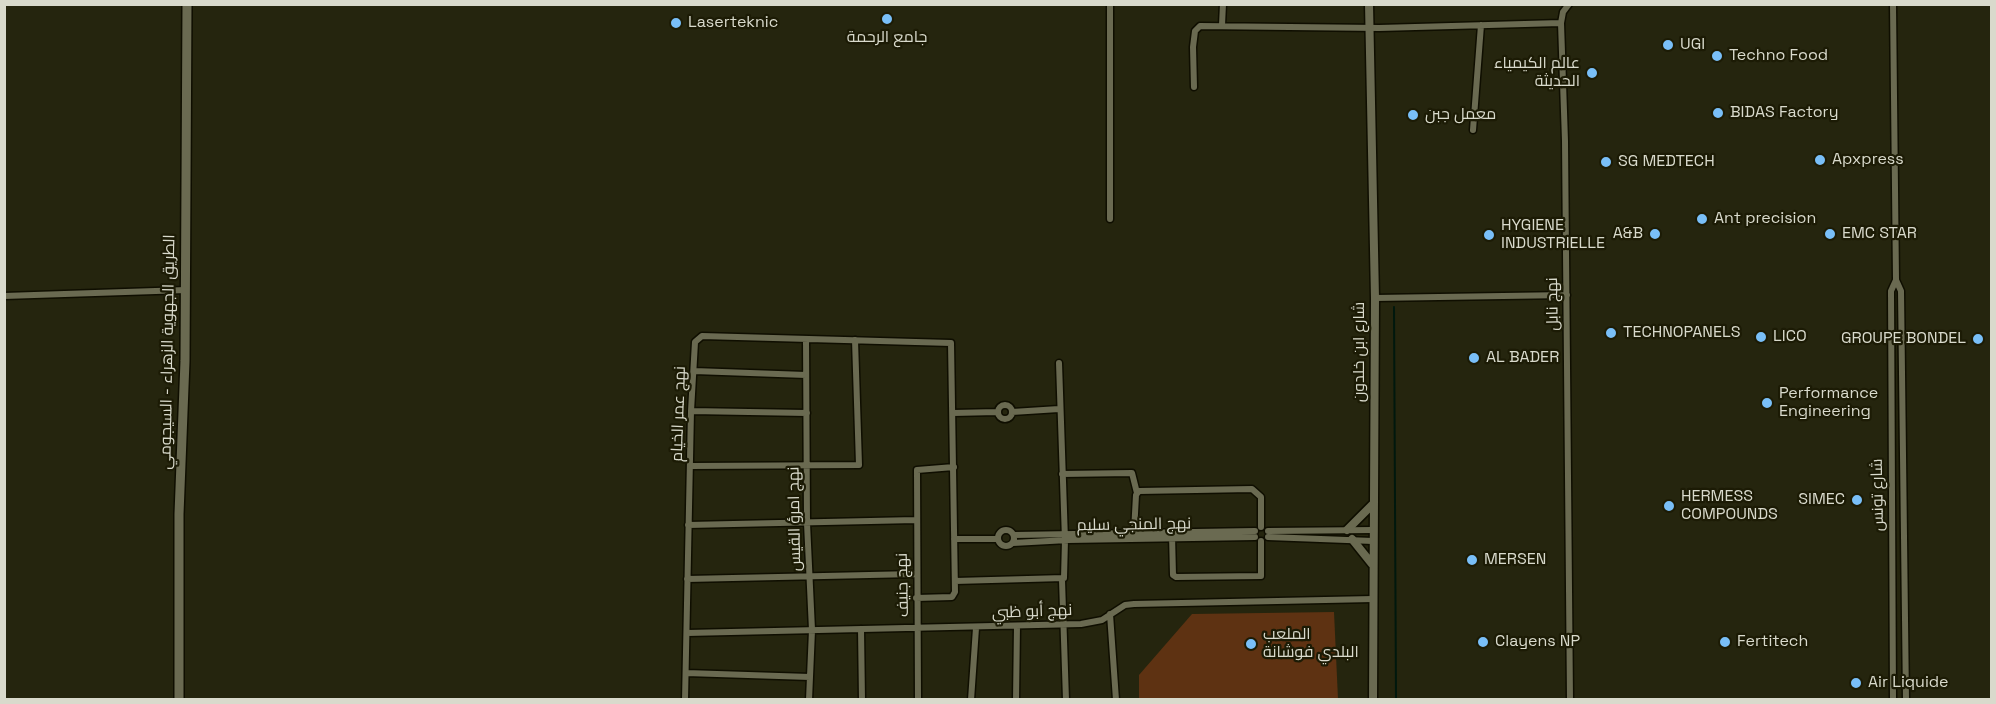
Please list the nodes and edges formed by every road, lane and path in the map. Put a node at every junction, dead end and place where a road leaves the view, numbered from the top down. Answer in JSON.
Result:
{"nodes":[{"id":1,"x":187,"y":4,"type":"edge"},
{"id":2,"x":1110,"y":4,"type":"edge"},
{"id":3,"x":1222,"y":4,"type":"edge"},
{"id":4,"x":1369,"y":4,"type":"edge"},
{"id":5,"x":1569,"y":4,"type":"edge"},
{"id":6,"x":1893,"y":4,"type":"edge"},
{"id":7,"x":1561,"y":20,"type":"junction"},
{"id":8,"x":1222,"y":25,"type":"junction"},
{"id":9,"x":1481,"y":25,"type":"junction"},
{"id":10,"x":1368,"y":27,"type":"junction"},
{"id":11,"x":1194,"y":87,"type":"dead end"},
{"id":12,"x":1473,"y":130,"type":"dead end"},
{"id":13,"x":1110,"y":219,"type":"dead end"},
{"id":14,"x":1896,"y":280,"type":"junction"},
{"id":15,"x":186,"y":290,"type":"junction"},
{"id":16,"x":1567,"y":295,"type":"junction"},
{"id":17,"x":4,"y":296,"type":"edge"},
{"id":18,"x":1375,"y":298,"type":"junction"},
{"id":19,"x":806,"y":339,"type":"junction"},
{"id":20,"x":855,"y":340,"type":"junction"},
{"id":21,"x":1059,"y":363,"type":"dead end"},
{"id":22,"x":694,"y":371,"type":"junction"},
{"id":23,"x":806,"y":375,"type":"junction"},
{"id":24,"x":1059,"y":409,"type":"junction"},
{"id":25,"x":691,"y":411,"type":"junction"},
{"id":26,"x":997,"y":412,"type":"junction"},
{"id":27,"x":1012,"y":412,"type":"junction"},
{"id":28,"x":807,"y":413,"type":"junction"},
{"id":29,"x":953,"y":413,"type":"junction"},
{"id":30,"x":808,"y":463,"type":"junction"},
{"id":31,"x":691,"y":466,"type":"junction"},
{"id":32,"x":954,"y":467,"type":"junction"},
{"id":33,"x":1062,"y":474,"type":"junction"},
{"id":34,"x":1137,"y":493,"type":"junction"},
{"id":35,"x":1373,"y":504,"type":"junction"},
{"id":36,"x":916,"y":520,"type":"junction"},
{"id":37,"x":807,"y":523,"type":"junction"},
{"id":38,"x":688,"y":525,"type":"junction"},
{"id":39,"x":1261,"y":527,"type":"junction"},
{"id":40,"x":1347,"y":530,"type":"junction"},
{"id":41,"x":1373,"y":530,"type":"junction"},
{"id":42,"x":1134,"y":532,"type":"junction"},
{"id":43,"x":1255,"y":534,"type":"junction"},
{"id":44,"x":1268,"y":534,"type":"junction"},
{"id":45,"x":1014,"y":535,"type":"junction"},
{"id":46,"x":1172,"y":535,"type":"junction"},
{"id":47,"x":1065,"y":537,"type":"junction"},
{"id":48,"x":1352,"y":538,"type":"junction"},
{"id":49,"x":954,"y":539,"type":"junction"},
{"id":50,"x":998,"y":539,"type":"junction"},
{"id":51,"x":1373,"y":541,"type":"junction"},
{"id":52,"x":1262,"y":542,"type":"junction"},
{"id":53,"x":1013,"y":543,"type":"junction"},
{"id":54,"x":1373,"y":565,"type":"junction"},
{"id":55,"x":915,"y":574,"type":"junction"},
{"id":56,"x":810,"y":577,"type":"junction"},
{"id":57,"x":687,"y":579,"type":"junction"},
{"id":58,"x":1062,"y":580,"type":"junction"},
{"id":59,"x":955,"y":581,"type":"junction"},
{"id":60,"x":916,"y":598,"type":"junction"},
{"id":61,"x":1373,"y":599,"type":"junction"},
{"id":62,"x":1110,"y":614,"type":"junction"},
{"id":63,"x":1064,"y":625,"type":"junction"},
{"id":64,"x":1017,"y":626,"type":"junction"},
{"id":65,"x":917,"y":627,"type":"junction"},
{"id":66,"x":976,"y":628,"type":"junction"},
{"id":67,"x":861,"y":629,"type":"junction"},
{"id":68,"x":812,"y":630,"type":"junction"},
{"id":69,"x":687,"y":633,"type":"junction"},
{"id":70,"x":686,"y":673,"type":"junction"},
{"id":71,"x":810,"y":677,"type":"junction"},
{"id":72,"x":179,"y":699,"type":"edge"},
{"id":73,"x":685,"y":699,"type":"edge"},
{"id":74,"x":809,"y":699,"type":"edge"},
{"id":75,"x":862,"y":699,"type":"edge"},
{"id":76,"x":918,"y":699,"type":"edge"},
{"id":77,"x":971,"y":699,"type":"edge"},
{"id":78,"x":1016,"y":699,"type":"edge"},
{"id":79,"x":1066,"y":699,"type":"edge"},
{"id":80,"x":1116,"y":699,"type":"edge"},
{"id":81,"x":1373,"y":699,"type":"edge"},
{"id":82,"x":1570,"y":699,"type":"edge"},
{"id":83,"x":1893,"y":699,"type":"edge"},
{"id":84,"x":1906,"y":699,"type":"edge"}],
"edges":[{"from":1,"to":15,"type":"main road","name":"الطريق الجهوية الزهراء - السيجومي"},
{"from":2,"to":13,"type":"street"},
{"from":3,"to":8,"type":"street"},
{"from":4,"to":10,"type":"street","name":"شارع ابن خلدون"},
{"from":5,"to":7,"type":"street"},
{"from":6,"to":14,"type":"street"},
{"from":7,"to":9,"type":"street"},
{"from":7,"to":16,"type":"street","name":"نهج نابل"},
{"from":8,"to":10,"type":"street"},
{"from":8,"to":11,"type":"street"},
{"from":9,"to":10,"type":"street"},
{"from":9,"to":12,"type":"street"},
{"from":10,"to":18,"type":"street","name":"شارع ابن خلدون"},
{"from":14,"to":83,"type":"street","name":"شارع تونس"},
{"from":14,"to":84,"type":"street","name":"شارع تونس"},
{"from":15,"to":17,"type":"street"},
{"from":15,"to":72,"type":"main road","name":"الطريق الجهوية الزهراء - السيجومي"},
{"from":16,"to":18,"type":"street"},
{"from":16,"to":82,"type":"street","name":"نهج نابل"},
{"from":18,"to":35,"type":"street","name":"شارع ابن خلدون"},
{"from":19,"to":20,"type":"street","name":"نهج عمر الخيام"},
{"from":19,"to":22,"type":"street","name":"نهج عمر الخيام"},
{"from":19,"to":23,"type":"street","name":"نهج امرؤ القيس"},
{"from":20,"to":29,"type":"street","name":"نهج عمر الخيام"},
{"from":20,"to":30,"type":"street"},
{"from":21,"to":24,"type":"street"},
{"from":22,"to":23,"type":"street"},
{"from":22,"to":25,"type":"street","name":"نهج عمر الخيام"},
{"from":23,"to":28,"type":"street","name":"نهج امرؤ القيس"},
{"from":24,"to":27,"type":"street"},
{"from":24,"to":33,"type":"street"},
{"from":25,"to":28,"type":"street"},
{"from":25,"to":31,"type":"street","name":"نهج عمر الخيام"},
{"from":26,"to":27,"type":"street"},
{"from":26,"to":27,"type":"street"},
{"from":26,"to":29,"type":"street"},
{"from":28,"to":30,"type":"street","name":"نهج امرؤ القيس"},
{"from":29,"to":32,"type":"street"},
{"from":30,"to":31,"type":"street"},
{"from":30,"to":37,"type":"street","name":"نهج امرؤ القيس"},
{"from":31,"to":38,"type":"street","name":"نهج عمر الخيام"},
{"from":32,"to":36,"type":"street","name":"نهج جنيف"},
{"from":32,"to":49,"type":"street"},
{"from":33,"to":34,"type":"street"},
{"from":33,"to":47,"type":"street"},
{"from":34,"to":39,"type":"street"},
{"from":34,"to":42,"type":"street"},
{"from":35,"to":40,"type":"street"},
{"from":35,"to":41,"type":"street","name":"شارع ابن خلدون"},
{"from":36,"to":37,"type":"street"},
{"from":36,"to":55,"type":"street","name":"نهج جنيف"},
{"from":37,"to":38,"type":"street"},
{"from":37,"to":56,"type":"street","name":"نهج امرؤ القيس"},
{"from":38,"to":57,"type":"street","name":"نهج عمر الخيام"},
{"from":39,"to":43,"type":"street"},
{"from":39,"to":44,"type":"street"},
{"from":40,"to":41,"type":"street"},
{"from":40,"to":44,"type":"street"},
{"from":41,"to":51,"type":"street","name":"شارع ابن خلدون"},
{"from":42,"to":46,"type":"street","name":"نهج المنجي سليم"},
{"from":42,"to":47,"type":"street","name":"نهج المنجي سليم"},
{"from":43,"to":46,"type":"street","name":"نهج المنجي سليم"},
{"from":43,"to":52,"type":"street"},
{"from":44,"to":48,"type":"street"},
{"from":44,"to":52,"type":"street"},
{"from":45,"to":47,"type":"street","name":"نهج المنجي سليم"},
{"from":45,"to":50,"type":"street","name":"نهج المنجي سليم"},
{"from":45,"to":53,"type":"street"},
{"from":46,"to":47,"type":"street","name":"نهج المنجي سليم"},
{"from":46,"to":52,"type":"street"},
{"from":47,"to":53,"type":"street","name":"نهج المنجي سليم"},
{"from":47,"to":58,"type":"street"},
{"from":48,"to":51,"type":"street"},
{"from":48,"to":54,"type":"street"},
{"from":49,"to":50,"type":"street"},
{"from":49,"to":59,"type":"street"},
{"from":50,"to":53,"type":"street","name":"نهج المنجي سليم"},
{"from":51,"to":54,"type":"street","name":"شارع ابن خلدون"},
{"from":54,"to":61,"type":"street","name":"شارع ابن خلدون"},
{"from":55,"to":56,"type":"street"},
{"from":55,"to":60,"type":"street","name":"نهج جنيف"},
{"from":56,"to":57,"type":"street"},
{"from":56,"to":68,"type":"street","name":"نهج امرؤ القيس"},
{"from":57,"to":69,"type":"street","name":"نهج عمر الخيام"},
{"from":58,"to":59,"type":"street"},
{"from":58,"to":63,"type":"street"},
{"from":59,"to":60,"type":"street"},
{"from":60,"to":65,"type":"street","name":"نهج جنيف"},
{"from":61,"to":62,"type":"street","name":"نهج أبو ظبي"},
{"from":61,"to":81,"type":"street","name":"شارع ابن خلدون"},
{"from":62,"to":63,"type":"street","name":"نهج أبو ظبي"},
{"from":62,"to":80,"type":"street"},
{"from":63,"to":64,"type":"street","name":"نهج أبو ظبي"},
{"from":63,"to":79,"type":"street"},
{"from":64,"to":66,"type":"street","name":"نهج أبو ظبي"},
{"from":64,"to":78,"type":"street"},
{"from":65,"to":66,"type":"street","name":"نهج أبو ظبي"},
{"from":65,"to":67,"type":"street","name":"نهج أبو ظبي"},
{"from":65,"to":76,"type":"street","name":"نهج جنيف"},
{"from":66,"to":77,"type":"street"},
{"from":67,"to":68,"type":"street","name":"نهج أبو ظبي"},
{"from":67,"to":75,"type":"street"},
{"from":68,"to":69,"type":"street","name":"نهج أبو ظبي"},
{"from":68,"to":71,"type":"street","name":"نهج امرؤ القيس"},
{"from":69,"to":70,"type":"street","name":"نهج عمر الخيام"},
{"from":70,"to":71,"type":"street"},
{"from":70,"to":73,"type":"street","name":"نهج عمر الخيام"},
{"from":71,"to":74,"type":"street","name":"نهج امرؤ القيس"}]}
